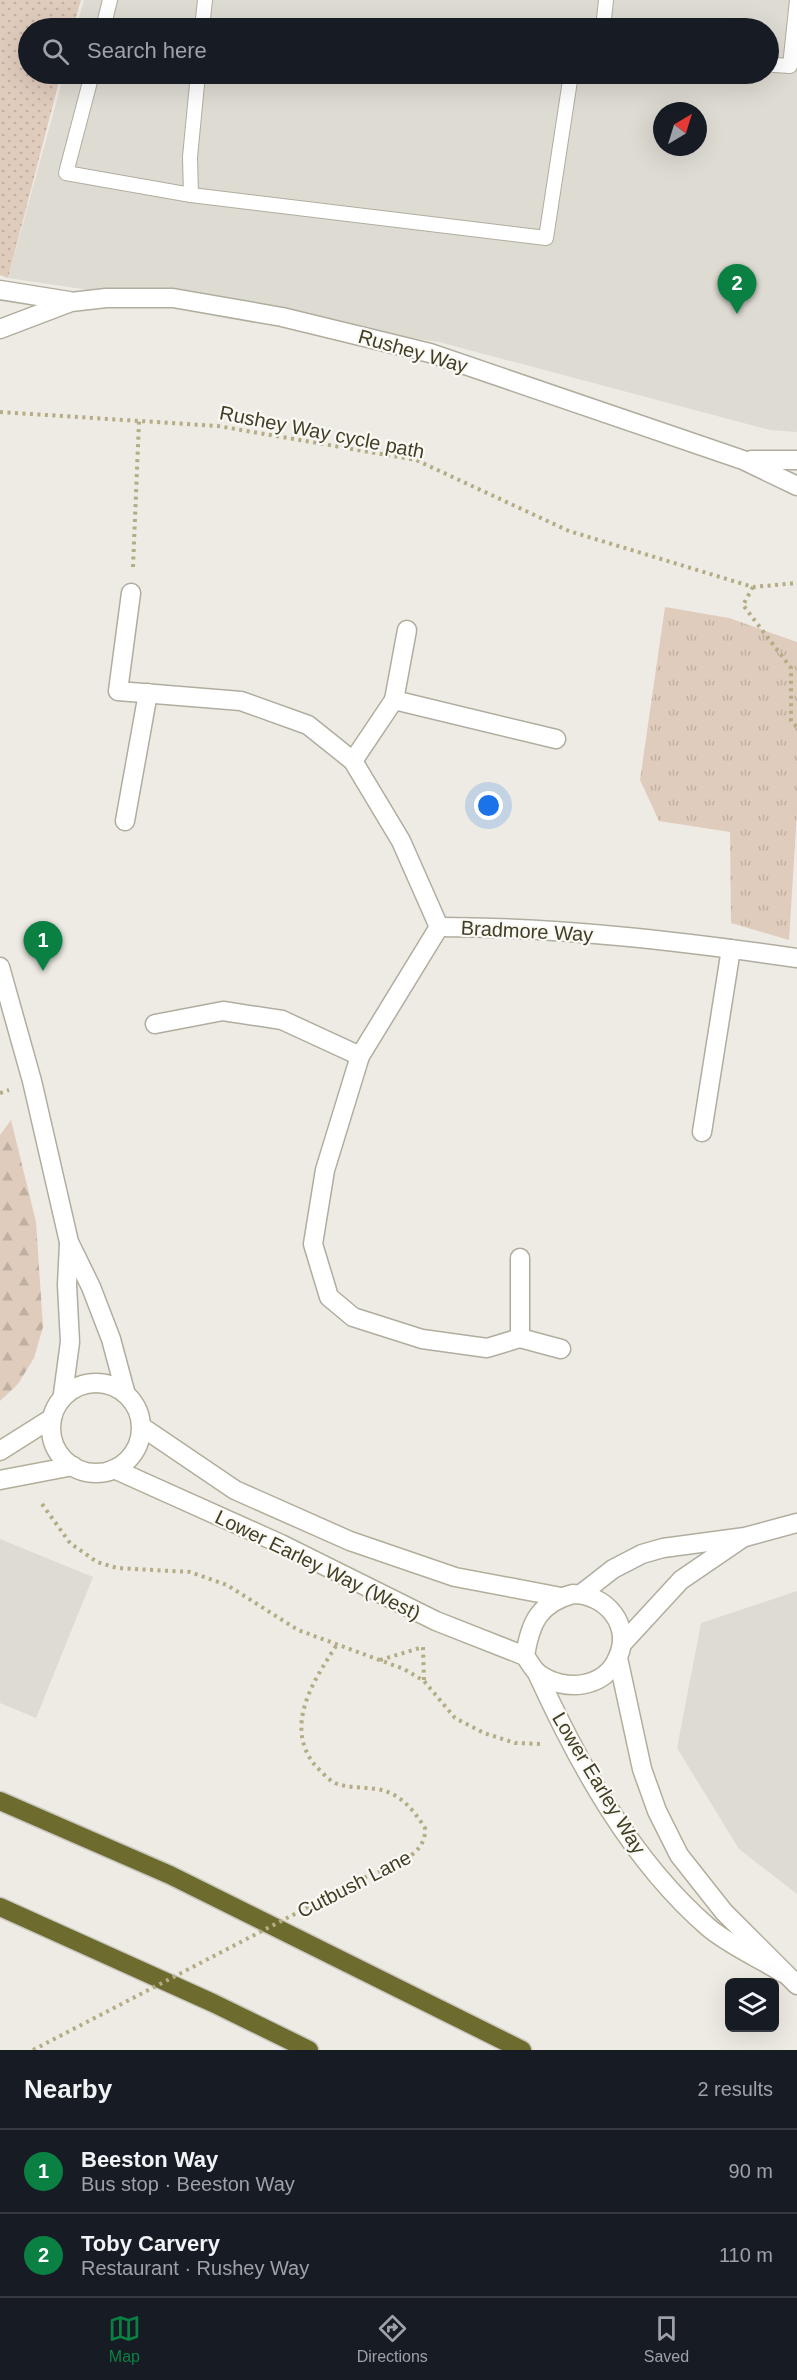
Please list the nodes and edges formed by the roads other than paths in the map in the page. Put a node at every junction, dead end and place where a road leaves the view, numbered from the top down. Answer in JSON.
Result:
{"nodes":[{"id":1,"x":110,"y":0,"type":"edge"},
{"id":2,"x":205,"y":0,"type":"edge"},
{"id":3,"x":606,"y":0,"type":"edge"},
{"id":4,"x":797,"y":0,"type":"edge"},
{"id":5,"x":106,"y":18,"type":"edge"},
{"id":6,"x":203,"y":18,"type":"edge"},
{"id":7,"x":604,"y":18,"type":"edge"},
{"id":8,"x":779,"y":65,"type":"edge"},
{"id":9,"x":89,"y":84,"type":"edge"},
{"id":10,"x":197,"y":84,"type":"edge"},
{"id":11,"x":569,"y":84,"type":"edge"},
{"id":12,"x":191,"y":195,"type":"junction"},
{"id":13,"x":0,"y":290,"type":"edge"},
{"id":14,"x":71,"y":302,"type":"junction"},
{"id":15,"x":0,"y":328,"type":"edge"},
{"id":16,"x":743,"y":460,"type":"junction"},
{"id":17,"x":797,"y":460,"type":"edge"},
{"id":18,"x":797,"y":486,"type":"edge"},
{"id":19,"x":131,"y":592,"type":"road end"},
{"id":20,"x":407,"y":630,"type":"dead end"},
{"id":21,"x":148,"y":693,"type":"junction"},
{"id":22,"x":394,"y":700,"type":"junction"},
{"id":23,"x":556,"y":739,"type":"dead end"},
{"id":24,"x":353,"y":761,"type":"junction"},
{"id":25,"x":125,"y":822,"type":"dead end"},
{"id":26,"x":439,"y":927,"type":"junction"},
{"id":27,"x":730,"y":949,"type":"junction"},
{"id":28,"x":797,"y":958,"type":"edge"},
{"id":29,"x":0,"y":967,"type":"edge"},
{"id":30,"x":155,"y":1024,"type":"dead end"},
{"id":31,"x":360,"y":1056,"type":"junction"},
{"id":32,"x":702,"y":1132,"type":"dead end"},
{"id":33,"x":69,"y":1242,"type":"junction"},
{"id":34,"x":520,"y":1258,"type":"dead end"},
{"id":35,"x":520,"y":1338,"type":"junction"},
{"id":36,"x":561,"y":1349,"type":"dead end"},
{"id":37,"x":125,"y":1391,"type":"junction"},
{"id":38,"x":63,"y":1394,"type":"junction"},
{"id":39,"x":52,"y":1418,"type":"junction"},
{"id":40,"x":142,"y":1426,"type":"junction"},
{"id":41,"x":0,"y":1451,"type":"edge"},
{"id":42,"x":73,"y":1466,"type":"junction"},
{"id":43,"x":114,"y":1469,"type":"junction"},
{"id":44,"x":0,"y":1480,"type":"edge"},
{"id":45,"x":797,"y":1523,"type":"edge"},
{"id":46,"x":745,"y":1537,"type":"junction"},
{"id":47,"x":581,"y":1594,"type":"junction"},
{"id":48,"x":561,"y":1597,"type":"junction"},
{"id":49,"x":620,"y":1651,"type":"junction"},
{"id":50,"x":525,"y":1656,"type":"junction"},
{"id":51,"x":537,"y":1673,"type":"junction"},
{"id":52,"x":0,"y":1802,"type":"edge"},
{"id":53,"x":0,"y":1907,"type":"edge"},
{"id":54,"x":783,"y":1973,"type":"junction"},
{"id":55,"x":797,"y":1985,"type":"edge"},
{"id":56,"x":309,"y":2050,"type":"edge"},
{"id":57,"x":522,"y":2050,"type":"edge"}],
"edges":[{"from":1,"to":5,"type":"lane"},
{"from":2,"to":6,"type":"lane"},
{"from":3,"to":7,"type":"lane"},
{"from":4,"to":8,"type":"lane"},
{"from":9,"to":12,"type":"lane"},
{"from":10,"to":12,"type":"lane"},
{"from":11,"to":12,"type":"lane"},
{"from":13,"to":14,"type":"street","name":"Rushey Way"},
{"from":14,"to":15,"type":"street","name":"Rushey Way"},
{"from":14,"to":16,"type":"street","name":"Rushey Way"},
{"from":16,"to":17,"type":"street","name":"Rushey Way"},
{"from":16,"to":18,"type":"street","name":"Rushey Way"},
{"from":19,"to":21,"type":"street","name":"Bradmore Way"},
{"from":20,"to":22,"type":"street"},
{"from":21,"to":24,"type":"street","name":"Bradmore Way"},
{"from":21,"to":25,"type":"street"},
{"from":22,"to":23,"type":"street"},
{"from":22,"to":24,"type":"street"},
{"from":24,"to":26,"type":"street","name":"Bradmore Way"},
{"from":26,"to":27,"type":"street","name":"Bradmore Way"},
{"from":26,"to":31,"type":"street"},
{"from":27,"to":28,"type":"street","name":"Bradmore Way"},
{"from":27,"to":32,"type":"street"},
{"from":29,"to":33,"type":"street"},
{"from":30,"to":31,"type":"street"},
{"from":31,"to":35,"type":"street"},
{"from":33,"to":37,"type":"street"},
{"from":33,"to":38,"type":"street"},
{"from":34,"to":35,"type":"street"},
{"from":35,"to":36,"type":"street"},
{"from":37,"to":38,"type":"street"},
{"from":37,"to":40,"type":"street"},
{"from":38,"to":39,"type":"street"},
{"from":39,"to":41,"type":"street"},
{"from":39,"to":42,"type":"street"},
{"from":40,"to":43,"type":"street"},
{"from":40,"to":48,"type":"street","name":"Lower Earley Way (West)"},
{"from":42,"to":43,"type":"street"},
{"from":42,"to":44,"type":"street"},
{"from":43,"to":50,"type":"street","name":"Lower Earley Way (West)"},
{"from":45,"to":46,"type":"street"},
{"from":46,"to":47,"type":"street"},
{"from":46,"to":49,"type":"street"},
{"from":47,"to":48,"type":"street"},
{"from":47,"to":49,"type":"street"},
{"from":48,"to":50,"type":"street"},
{"from":49,"to":51,"type":"street"},
{"from":49,"to":54,"type":"street","name":"Lower Earley Way"},
{"from":50,"to":51,"type":"street"},
{"from":51,"to":54,"type":"street","name":"Lower Earley Way"},
{"from":52,"to":57,"type":"highway"},
{"from":53,"to":56,"type":"highway"},
{"from":54,"to":55,"type":"street","name":"Lower Earley Way"}]}
